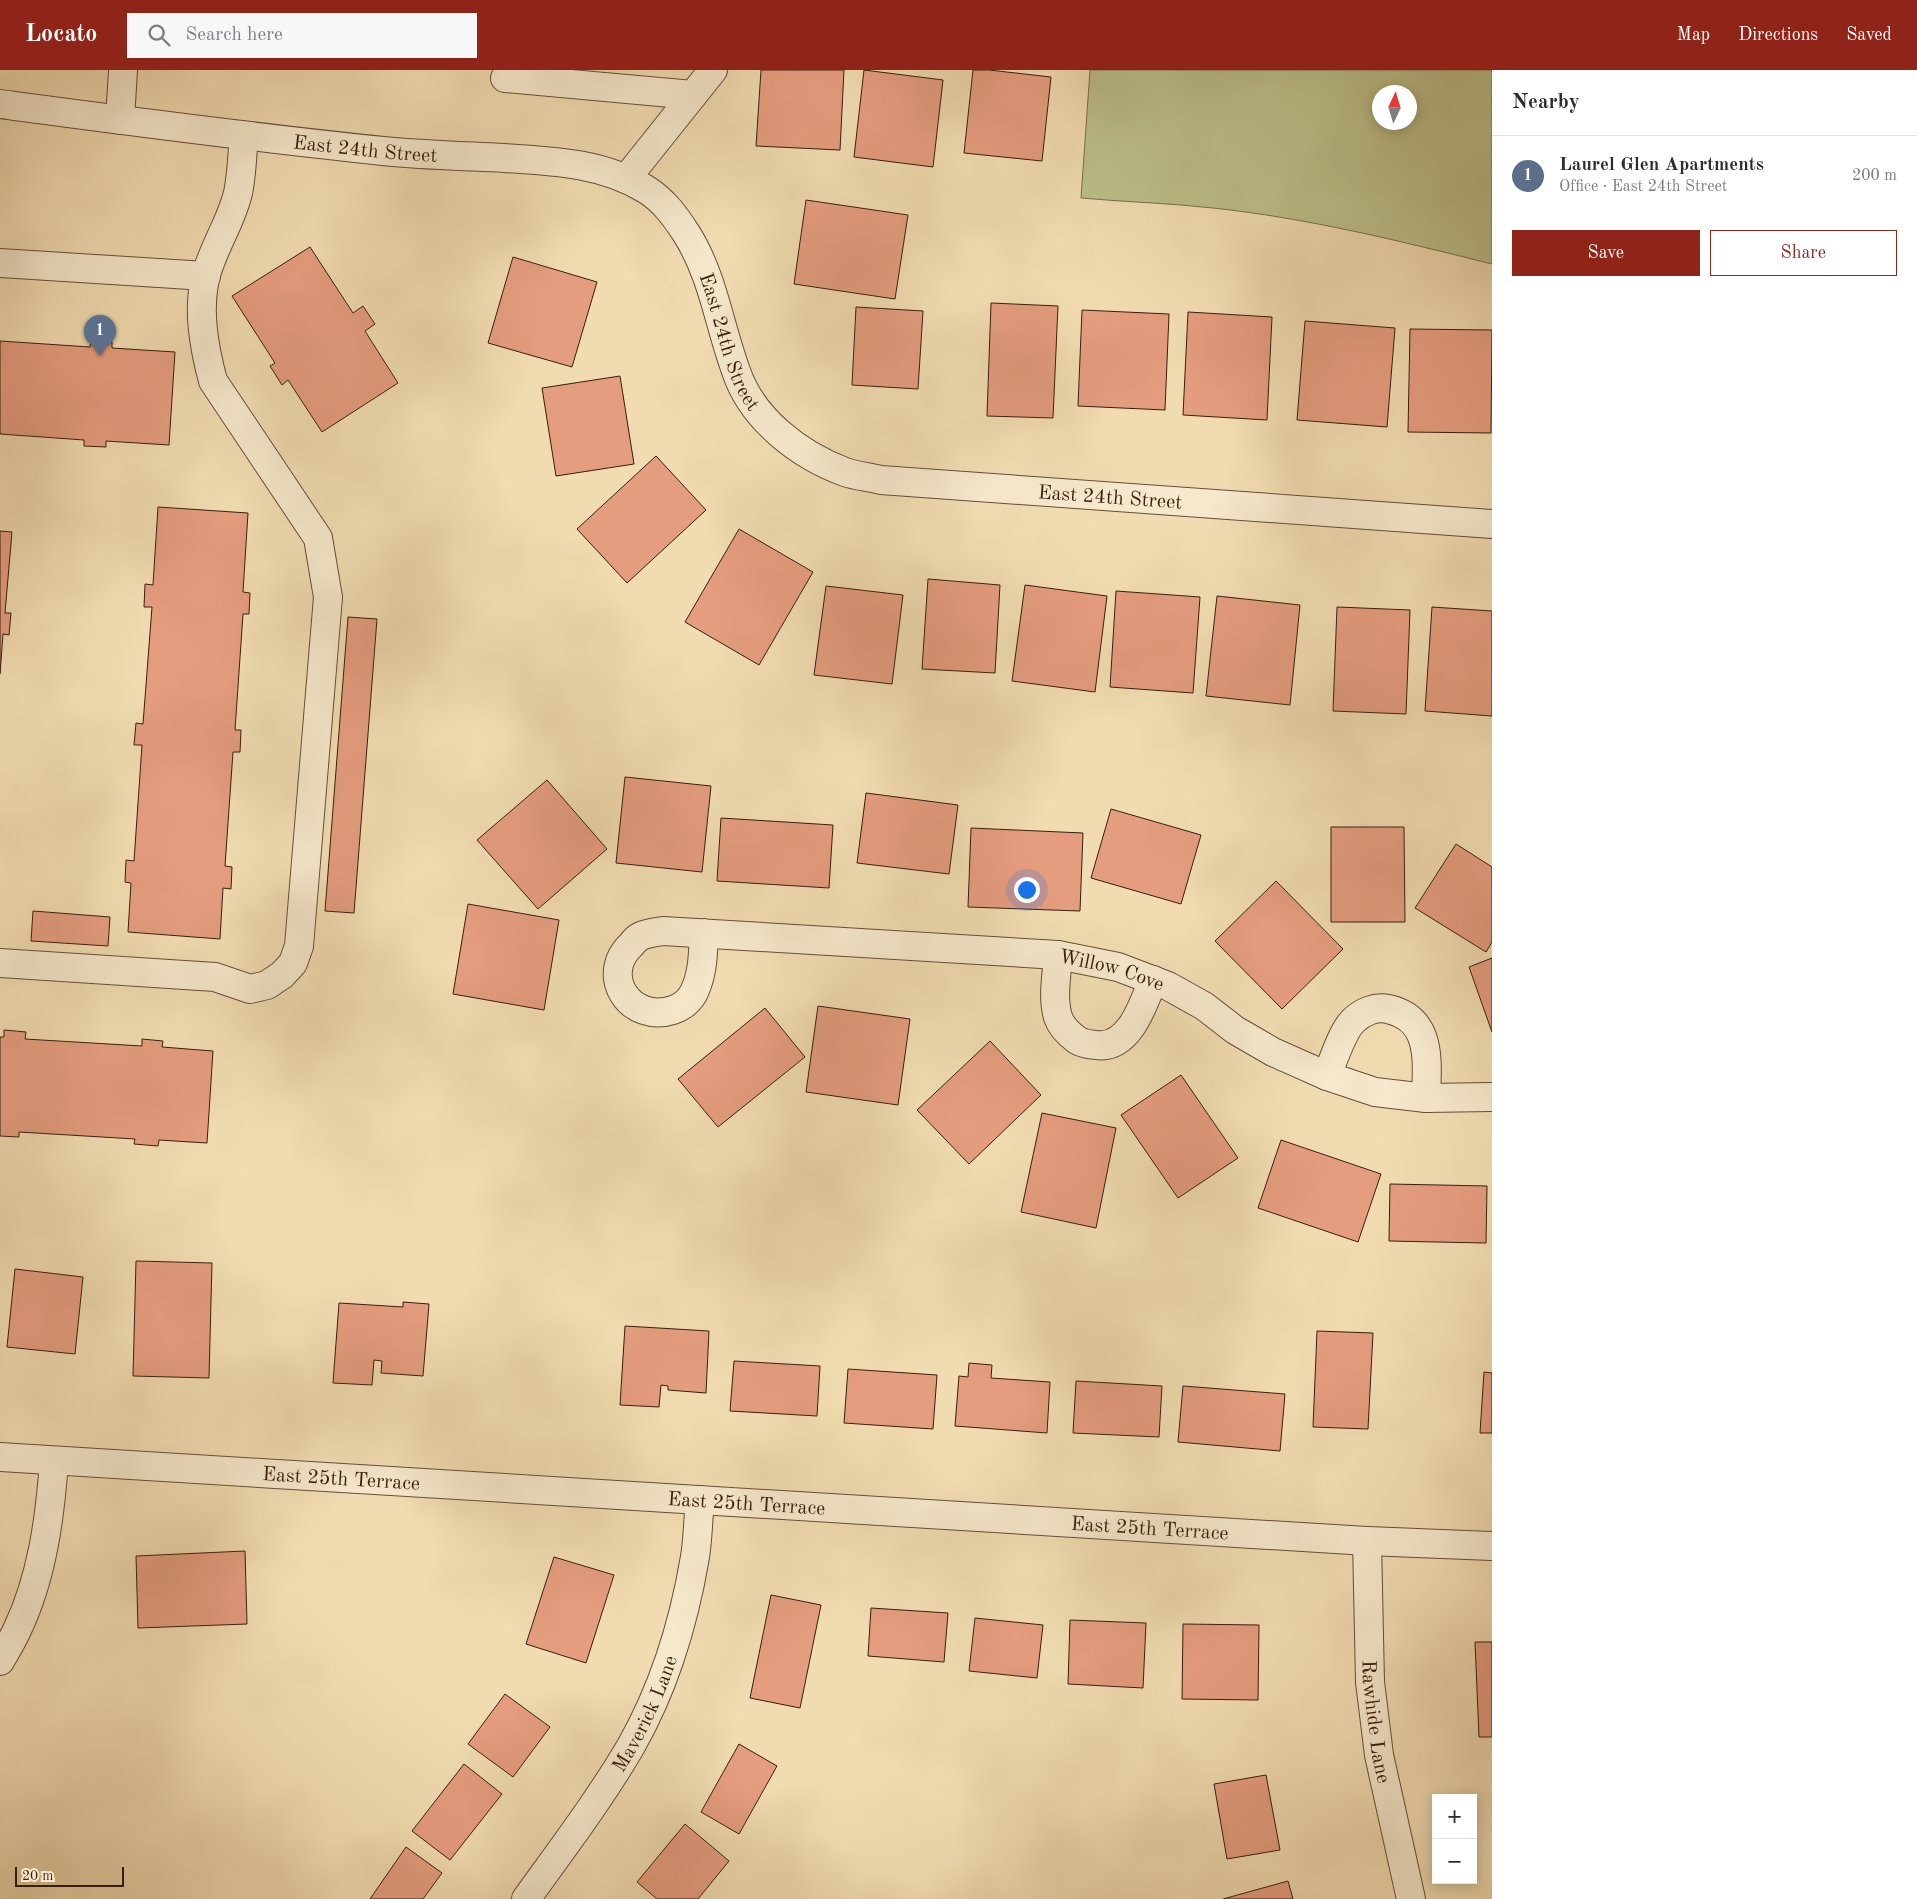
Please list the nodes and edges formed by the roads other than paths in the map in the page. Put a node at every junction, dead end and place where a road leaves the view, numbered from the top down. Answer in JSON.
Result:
{"nodes":[{"id":1,"x":123,"y":70,"type":"edge"},
{"id":2,"x":713,"y":70,"type":"edge"},
{"id":3,"x":505,"y":78,"type":"dead end"},
{"id":4,"x":693,"y":95,"type":"junction"},
{"id":5,"x":0,"y":104,"type":"edge"},
{"id":6,"x":120,"y":120,"type":"junction"},
{"id":7,"x":244,"y":136,"type":"junction"},
{"id":8,"x":626,"y":179,"type":"junction"},
{"id":9,"x":0,"y":263,"type":"edge"},
{"id":10,"x":206,"y":276,"type":"junction"},
{"id":11,"x":1492,"y":524,"type":"edge"},
{"id":12,"x":704,"y":933,"type":"dead end"},
{"id":13,"x":1058,"y":954,"type":"junction"},
{"id":14,"x":0,"y":962,"type":"edge"},
{"id":15,"x":1152,"y":980,"type":"junction"},
{"id":16,"x":1327,"y":1076,"type":"junction"},
{"id":17,"x":1492,"y":1097,"type":"edge"},
{"id":18,"x":1426,"y":1098,"type":"junction"},
{"id":19,"x":0,"y":1457,"type":"edge"},
{"id":20,"x":54,"y":1461,"type":"junction"},
{"id":21,"x":700,"y":1500,"type":"junction"},
{"id":22,"x":1367,"y":1541,"type":"junction"},
{"id":23,"x":1492,"y":1546,"type":"edge"},
{"id":24,"x":0,"y":1661,"type":"edge"},
{"id":25,"x":526,"y":1899,"type":"edge"},
{"id":26,"x":1412,"y":1899,"type":"edge"}],
"edges":[{"from":1,"to":6,"type":"street"},
{"from":2,"to":4,"type":"street"},
{"from":3,"to":4,"type":"street"},
{"from":4,"to":8,"type":"street"},
{"from":5,"to":6,"type":"street","name":"East 24th Street"},
{"from":6,"to":7,"type":"street","name":"East 24th Street"},
{"from":7,"to":8,"type":"street","name":"East 24th Street"},
{"from":7,"to":10,"type":"street"},
{"from":8,"to":11,"type":"street","name":"East 24th Street"},
{"from":9,"to":10,"type":"street"},
{"from":10,"to":14,"type":"street"},
{"from":12,"to":13,"type":"street","name":"Willow Cove"},
{"from":13,"to":15,"type":"street","name":"Willow Cove"},
{"from":13,"to":15,"type":"street"},
{"from":15,"to":16,"type":"street","name":"Willow Cove"},
{"from":16,"to":18,"type":"street","name":"Willow Cove"},
{"from":16,"to":18,"type":"street"},
{"from":17,"to":18,"type":"street","name":"Willow Cove"},
{"from":19,"to":20,"type":"street","name":"East 25th Terrace"},
{"from":20,"to":21,"type":"street","name":"East 25th Terrace"},
{"from":20,"to":24,"type":"street"},
{"from":21,"to":22,"type":"street","name":"East 25th Terrace"},
{"from":21,"to":25,"type":"street","name":"Maverick Lane"},
{"from":22,"to":23,"type":"street","name":"East 25th Terrace"},
{"from":22,"to":26,"type":"street","name":"Rawhide Lane"}]}
